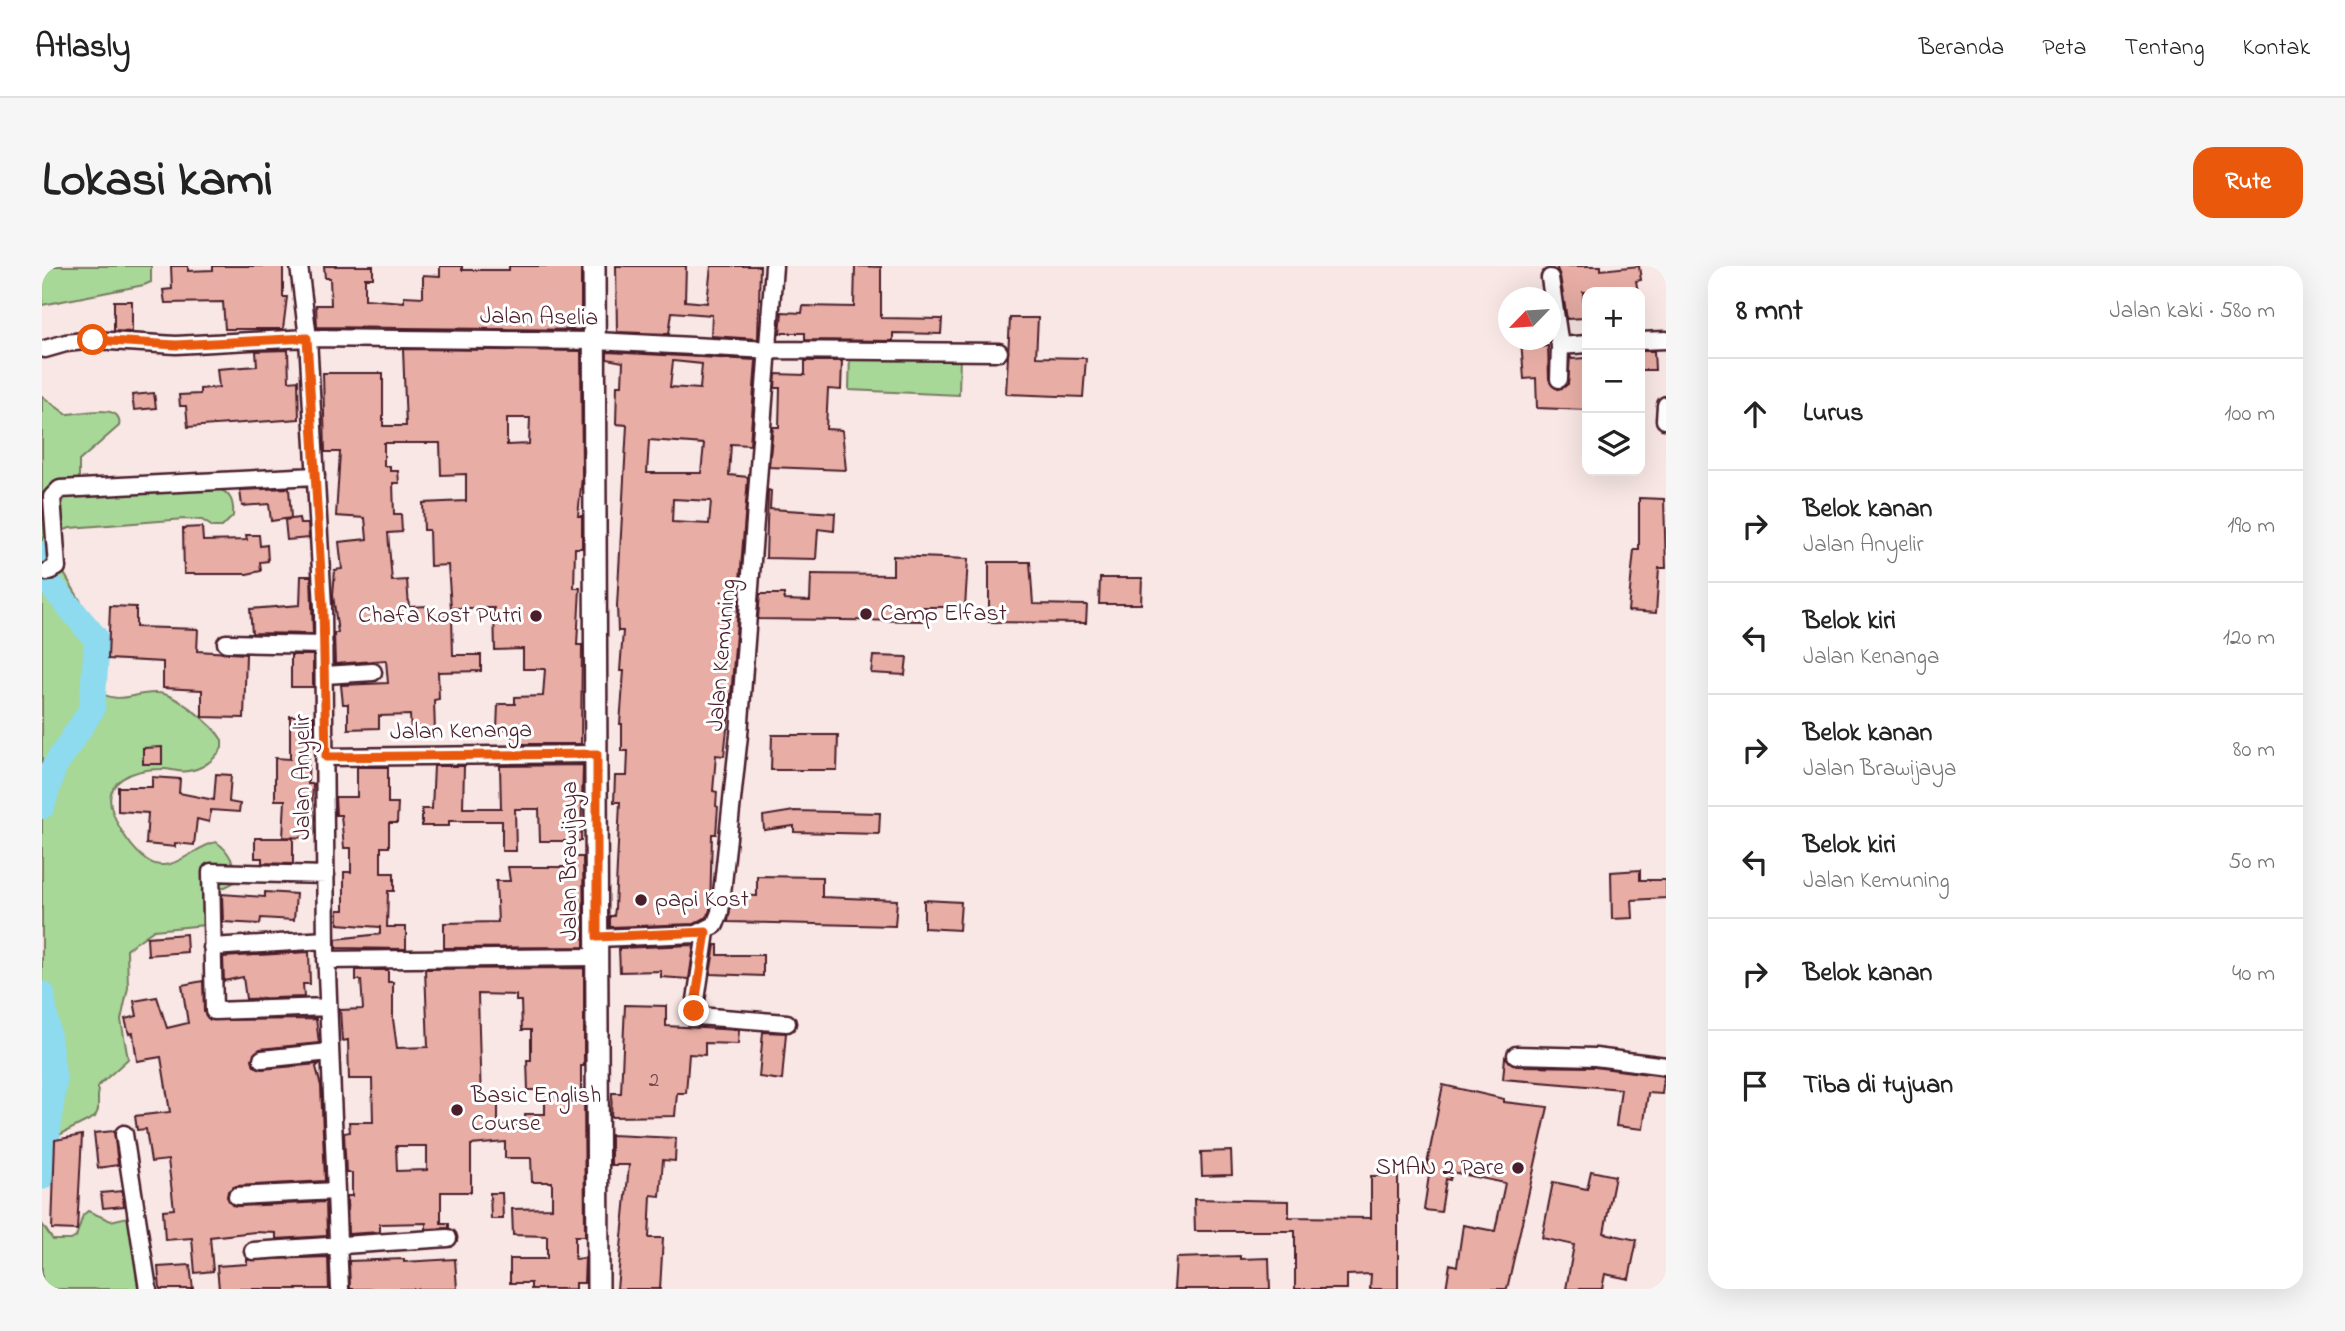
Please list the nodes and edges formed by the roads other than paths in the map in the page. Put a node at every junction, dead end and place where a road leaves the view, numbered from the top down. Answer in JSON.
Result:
{"nodes":[{"id":1,"x":299,"y":266,"type":"edge"},
{"id":2,"x":594,"y":266,"type":"edge"},
{"id":3,"x":774,"y":266,"type":"edge"},
{"id":4,"x":1550,"y":278,"type":"dead end"},
{"id":5,"x":1551,"y":287,"type":"edge"},
{"id":6,"x":307,"y":338,"type":"junction"},
{"id":7,"x":1666,"y":340,"type":"edge"},
{"id":8,"x":596,"y":341,"type":"junction"},
{"id":9,"x":1645,"y":341,"type":"edge"},
{"id":10,"x":1582,"y":344,"type":"edge"},
{"id":11,"x":1561,"y":346,"type":"edge"},
{"id":12,"x":45,"y":349,"type":"dead end"},
{"id":13,"x":769,"y":350,"type":"junction"},
{"id":14,"x":1560,"y":350,"type":"edge"},
{"id":15,"x":999,"y":352,"type":"dead end"},
{"id":16,"x":1559,"y":379,"type":"dead end"},
{"id":17,"x":316,"y":476,"type":"junction"},
{"id":18,"x":47,"y":572,"type":"dead end"},
{"id":19,"x":226,"y":643,"type":"dead end"},
{"id":20,"x":324,"y":645,"type":"junction"},
{"id":21,"x":373,"y":672,"type":"dead end"},
{"id":22,"x":325,"y":675,"type":"junction"},
{"id":23,"x":597,"y":754,"type":"junction"},
{"id":24,"x":326,"y":757,"type":"junction"},
{"id":25,"x":326,"y":875,"type":"junction"},
{"id":26,"x":706,"y":932,"type":"junction"},
{"id":27,"x":326,"y":940,"type":"junction"},
{"id":28,"x":212,"y":947,"type":"junction"},
{"id":29,"x":596,"y":947,"type":"junction"},
{"id":30,"x":326,"y":960,"type":"junction"},
{"id":31,"x":328,"y":1007,"type":"junction"},
{"id":32,"x":787,"y":1023,"type":"dead end"},
{"id":33,"x":330,"y":1052,"type":"junction"},
{"id":34,"x":1516,"y":1055,"type":"dead end"},
{"id":35,"x":262,"y":1059,"type":"dead end"},
{"id":36,"x":1666,"y":1066,"type":"edge"},
{"id":37,"x":124,"y":1134,"type":"dead end"},
{"id":38,"x":336,"y":1191,"type":"junction"},
{"id":39,"x":237,"y":1196,"type":"dead end"},
{"id":40,"x":448,"y":1238,"type":"dead end"},
{"id":41,"x":338,"y":1245,"type":"junction"},
{"id":42,"x":253,"y":1251,"type":"dead end"},
{"id":43,"x":148,"y":1289,"type":"edge"},
{"id":44,"x":340,"y":1289,"type":"edge"},
{"id":45,"x":598,"y":1289,"type":"edge"}],
"edges":[{"from":1,"to":6,"type":"street","name":"Jalan Anyelir"},
{"from":2,"to":8,"type":"main road","name":"Jalan Brawijaya"},
{"from":3,"to":13,"type":"street","name":"Jalan Kemuning"},
{"from":4,"to":5,"type":"street"},
{"from":6,"to":8,"type":"street","name":"Jalan Aselia"},
{"from":6,"to":12,"type":"street","name":"Jalan Aselia"},
{"from":6,"to":17,"type":"street","name":"Jalan Anyelir"},
{"from":7,"to":9,"type":"street"},
{"from":8,"to":13,"type":"street","name":"Jalan Aselia"},
{"from":8,"to":23,"type":"main road","name":"Jalan Brawijaya"},
{"from":10,"to":11,"type":"street"},
{"from":13,"to":15,"type":"street","name":"Jalan Aselia"},
{"from":13,"to":26,"type":"street","name":"Jalan Kemuning"},
{"from":14,"to":16,"type":"street"},
{"from":17,"to":18,"type":"street"},
{"from":17,"to":20,"type":"street","name":"Jalan Anyelir"},
{"from":19,"to":20,"type":"street"},
{"from":20,"to":22,"type":"street","name":"Jalan Anyelir"},
{"from":21,"to":22,"type":"street"},
{"from":22,"to":24,"type":"street","name":"Jalan Anyelir"},
{"from":23,"to":24,"type":"street","name":"Jalan Kenanga"},
{"from":23,"to":29,"type":"main road","name":"Jalan Brawijaya"},
{"from":24,"to":25,"type":"street","name":"Jalan Anyelir"},
{"from":25,"to":27,"type":"street","name":"Jalan Anyelir"},
{"from":25,"to":28,"type":"street"},
{"from":26,"to":29,"type":"street"},
{"from":26,"to":32,"type":"street","name":"Jalan Kemuning"},
{"from":27,"to":28,"type":"street"},
{"from":27,"to":30,"type":"street","name":"Jalan Anyelir"},
{"from":28,"to":31,"type":"street"},
{"from":29,"to":30,"type":"street"},
{"from":29,"to":45,"type":"main road","name":"Jalan Brawijaya"},
{"from":30,"to":31,"type":"street","name":"Jalan Anyelir"},
{"from":31,"to":33,"type":"street","name":"Jalan Anyelir"},
{"from":33,"to":35,"type":"street"},
{"from":33,"to":38,"type":"street","name":"Jalan Anyelir"},
{"from":34,"to":36,"type":"street"},
{"from":37,"to":43,"type":"street"},
{"from":38,"to":39,"type":"street"},
{"from":38,"to":41,"type":"street","name":"Jalan Anyelir"},
{"from":40,"to":41,"type":"street"},
{"from":41,"to":42,"type":"street"},
{"from":41,"to":44,"type":"street","name":"Jalan Anyelir"}]}
